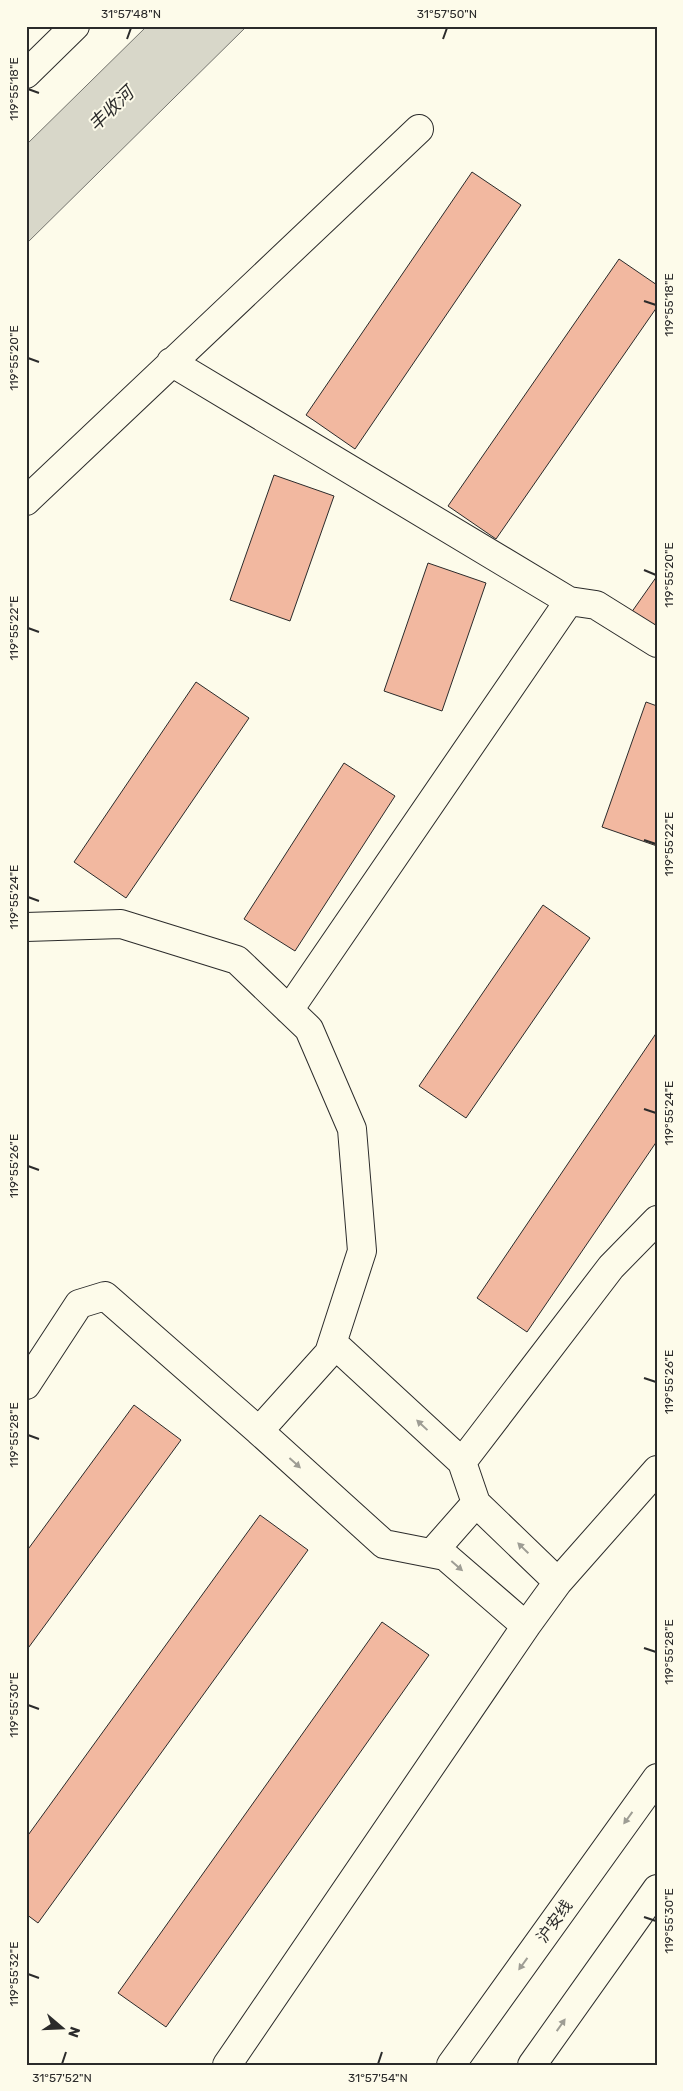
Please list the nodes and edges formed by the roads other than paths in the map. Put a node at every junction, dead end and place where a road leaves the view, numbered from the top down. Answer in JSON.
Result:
{"nodes":[{"id":1,"x":75,"y":26,"type":"edge"},
{"id":2,"x":31,"y":62,"type":"edge"},
{"id":3,"x":418,"y":129,"type":"dead end"},
{"id":4,"x":171,"y":362,"type":"junction"},
{"id":5,"x":26,"y":501,"type":"edge"},
{"id":6,"x":569,"y":601,"type":"junction"},
{"id":7,"x":657,"y":643,"type":"edge"},
{"id":8,"x":26,"y":927,"type":"edge"},
{"id":9,"x":289,"y":1010,"type":"junction"},
{"id":10,"x":657,"y":1220,"type":"edge"},
{"id":11,"x":332,"y":1343,"type":"junction"},
{"id":12,"x":26,"y":1384,"type":"edge"},
{"id":13,"x":259,"y":1431,"type":"junction"},
{"id":14,"x":462,"y":1462,"type":"junction"},
{"id":15,"x":657,"y":1470,"type":"edge"},
{"id":16,"x":476,"y":1503,"type":"junction"},
{"id":17,"x":432,"y":1553,"type":"junction"},
{"id":18,"x":558,"y":1582,"type":"junction"},
{"id":19,"x":526,"y":1626,"type":"junction"},
{"id":20,"x":657,"y":1778,"type":"edge"},
{"id":21,"x":657,"y":1890,"type":"edge"},
{"id":22,"x":227,"y":2065,"type":"edge"},
{"id":23,"x":451,"y":2065,"type":"edge"},
{"id":24,"x":532,"y":2065,"type":"edge"}],
"edges":[{"from":1,"to":2,"type":"main road"},
{"from":3,"to":4,"type":"main road"},
{"from":4,"to":5,"type":"main road"},
{"from":4,"to":6,"type":"main road"},
{"from":6,"to":7,"type":"main road"},
{"from":6,"to":9,"type":"main road"},
{"from":8,"to":9,"type":"main road"},
{"from":9,"to":11,"type":"main road"},
{"from":10,"to":14,"type":"main road"},
{"from":11,"to":13,"type":"main road"},
{"from":14,"to":11,"type":"main road","one_way":true},
{"from":12,"to":13,"type":"main road"},
{"from":13,"to":17,"type":"main road","one_way":true},
{"from":14,"to":16,"type":"main road"},
{"from":15,"to":18,"type":"main road"},
{"from":16,"to":17,"type":"main road"},
{"from":18,"to":16,"type":"main road","one_way":true},
{"from":17,"to":19,"type":"main road","one_way":true},
{"from":18,"to":19,"type":"main road"},
{"from":19,"to":22,"type":"main road"},
{"from":20,"to":23,"type":"main road","name":"沪安线","one_way":true},
{"from":24,"to":21,"type":"main road","one_way":true}]}
